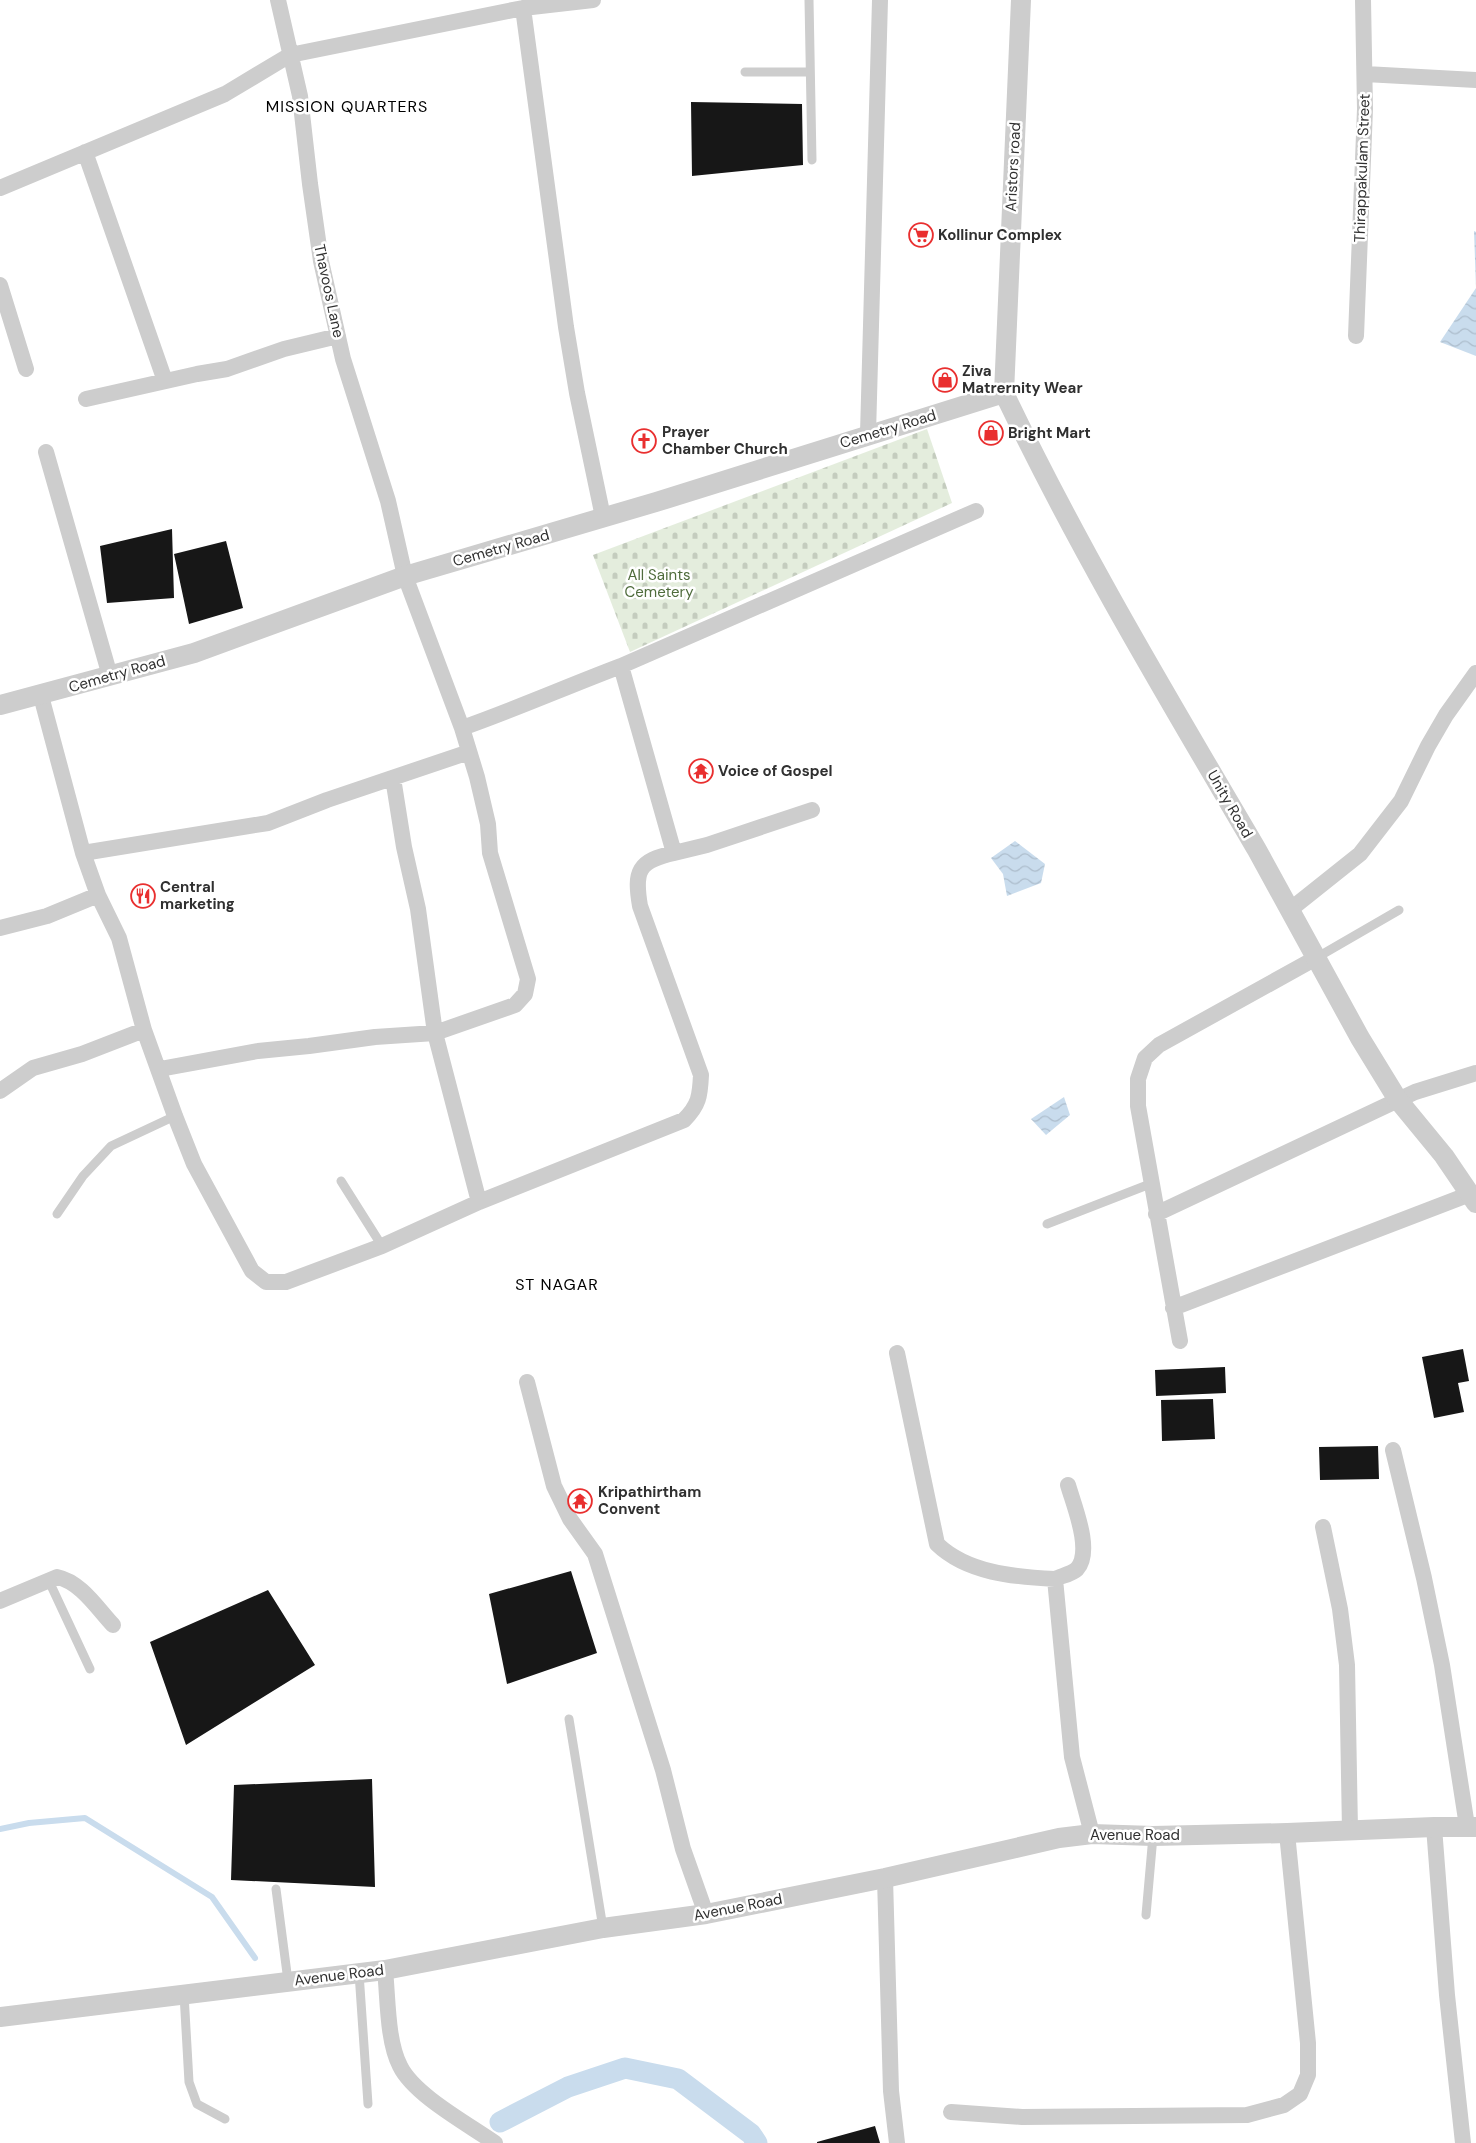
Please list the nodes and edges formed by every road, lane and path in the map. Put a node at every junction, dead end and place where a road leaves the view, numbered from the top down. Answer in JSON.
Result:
{"nodes":[{"id":1,"x":278,"y":0,"type":"edge"},
{"id":2,"x":593,"y":0,"type":"edge"},
{"id":3,"x":809,"y":0,"type":"edge"},
{"id":4,"x":880,"y":0,"type":"edge"},
{"id":5,"x":1021,"y":0,"type":"edge"},
{"id":6,"x":1363,"y":0,"type":"edge"},
{"id":7,"x":523,"y":8,"type":"junction"},
{"id":8,"x":290,"y":55,"type":"junction"},
{"id":9,"x":745,"y":72,"type":"dead end"},
{"id":10,"x":810,"y":72,"type":"junction"},
{"id":11,"x":1365,"y":74,"type":"junction"},
{"id":12,"x":1476,"y":80,"type":"edge"},
{"id":13,"x":85,"y":152,"type":"junction"},
{"id":14,"x":812,"y":160,"type":"dead end"},
{"id":15,"x":0,"y":188,"type":"edge"},
{"id":16,"x":0,"y":285,"type":"edge"},
{"id":17,"x":338,"y":336,"type":"junction"},
{"id":18,"x":1356,"y":336,"type":"dead end"},
{"id":19,"x":26,"y":370,"type":"dead end"},
{"id":20,"x":165,"y":381,"type":"junction"},
{"id":21,"x":1004,"y":393,"type":"junction"},
{"id":22,"x":86,"y":399,"type":"dead end"},
{"id":23,"x":868,"y":434,"type":"junction"},
{"id":24,"x":46,"y":452,"type":"dead end"},
{"id":25,"x":976,"y":511,"type":"dead end"},
{"id":26,"x":603,"y":518,"type":"junction"},
{"id":27,"x":405,"y":576,"type":"junction"},
{"id":28,"x":621,"y":666,"type":"junction"},
{"id":29,"x":1476,"y":674,"type":"edge"},
{"id":30,"x":110,"y":676,"type":"junction"},
{"id":31,"x":41,"y":696,"type":"junction"},
{"id":32,"x":0,"y":705,"type":"edge"},
{"id":33,"x":462,"y":728,"type":"junction"},
{"id":34,"x":469,"y":752,"type":"junction"},
{"id":35,"x":393,"y":778,"type":"junction"},
{"id":36,"x":812,"y":810,"type":"dead end"},
{"id":37,"x":82,"y":853,"type":"junction"},
{"id":38,"x":674,"y":853,"type":"junction"},
{"id":39,"x":98,"y":895,"type":"junction"},
{"id":40,"x":1291,"y":909,"type":"junction"},
{"id":41,"x":1398,"y":910,"type":"dead end"},
{"id":42,"x":0,"y":928,"type":"edge"},
{"id":43,"x":1316,"y":958,"type":"junction"},
{"id":44,"x":144,"y":1030,"type":"junction"},
{"id":45,"x":435,"y":1033,"type":"junction"},
{"id":46,"x":160,"y":1069,"type":"junction"},
{"id":47,"x":1476,"y":1073,"type":"edge"},
{"id":48,"x":0,"y":1090,"type":"edge"},
{"id":49,"x":1398,"y":1100,"type":"junction"},
{"id":50,"x":175,"y":1116,"type":"junction"},
{"id":51,"x":341,"y":1181,"type":"dead end"},
{"id":52,"x":1150,"y":1184,"type":"junction"},
{"id":53,"x":1473,"y":1198,"type":"edge"},
{"id":54,"x":480,"y":1202,"type":"junction"},
{"id":55,"x":58,"y":1214,"type":"dead end"},
{"id":56,"x":1156,"y":1214,"type":"junction"},
{"id":57,"x":1047,"y":1224,"type":"dead end"},
{"id":58,"x":382,"y":1246,"type":"junction"},
{"id":59,"x":1173,"y":1308,"type":"junction"},
{"id":60,"x":1180,"y":1341,"type":"dead end"},
{"id":61,"x":897,"y":1353,"type":"dead end"},
{"id":62,"x":527,"y":1382,"type":"dead end"},
{"id":63,"x":1393,"y":1450,"type":"dead end"},
{"id":64,"x":1068,"y":1485,"type":"dead end"},
{"id":65,"x":1323,"y":1527,"type":"dead end"},
{"id":66,"x":1054,"y":1578,"type":"junction"},
{"id":67,"x":48,"y":1579,"type":"junction"},
{"id":68,"x":0,"y":1601,"type":"edge"},
{"id":69,"x":113,"y":1626,"type":"dead end"},
{"id":70,"x":90,"y":1669,"type":"dead end"},
{"id":71,"x":569,"y":1719,"type":"dead end"},
{"id":72,"x":1434,"y":1827,"type":"junction"},
{"id":73,"x":1471,"y":1827,"type":"edge"},
{"id":74,"x":1350,"y":1830,"type":"junction"},
{"id":75,"x":1287,"y":1833,"type":"junction"},
{"id":76,"x":1092,"y":1834,"type":"junction"},
{"id":77,"x":1153,"y":1836,"type":"junction"},
{"id":78,"x":885,"y":1878,"type":"junction"},
{"id":79,"x":276,"y":1889,"type":"dead end"},
{"id":80,"x":706,"y":1914,"type":"junction"},
{"id":81,"x":1146,"y":1915,"type":"dead end"},
{"id":82,"x":603,"y":1928,"type":"junction"},
{"id":83,"x":385,"y":1970,"type":"junction"},
{"id":84,"x":359,"y":1972,"type":"junction"},
{"id":85,"x":288,"y":1981,"type":"junction"},
{"id":86,"x":184,"y":1994,"type":"junction"},
{"id":87,"x":0,"y":2017,"type":"edge"},
{"id":88,"x":368,"y":2104,"type":"dead end"},
{"id":89,"x":951,"y":2112,"type":"dead end"},
{"id":90,"x":225,"y":2119,"type":"dead end"},
{"id":91,"x":496,"y":2143,"type":"edge"},
{"id":92,"x":897,"y":2143,"type":"edge"},
{"id":93,"x":1463,"y":2143,"type":"edge"}],
"edges":[{"from":1,"to":8,"type":"street","name":"Thavoos Lane"},
{"from":2,"to":7,"type":"street"},
{"from":3,"to":10,"type":"lane"},
{"from":4,"to":23,"type":"street"},
{"from":5,"to":21,"type":"street","name":"Aristors road"},
{"from":6,"to":11,"type":"street","name":"Thirappakulam Street"},
{"from":7,"to":8,"type":"street"},
{"from":7,"to":26,"type":"street"},
{"from":8,"to":13,"type":"street"},
{"from":8,"to":17,"type":"street","name":"Thavoos Lane"},
{"from":9,"to":10,"type":"lane"},
{"from":10,"to":14,"type":"lane"},
{"from":11,"to":12,"type":"street"},
{"from":11,"to":18,"type":"street","name":"Thirappakulam Street"},
{"from":13,"to":15,"type":"street"},
{"from":13,"to":20,"type":"street"},
{"from":16,"to":19,"type":"street"},
{"from":17,"to":20,"type":"street"},
{"from":17,"to":27,"type":"street","name":"Thavoos Lane"},
{"from":20,"to":22,"type":"street"},
{"from":21,"to":23,"type":"street","name":"Cemetry Road"},
{"from":21,"to":40,"type":"street","name":"Unity Road"},
{"from":23,"to":26,"type":"street","name":"Cemetry Road"},
{"from":24,"to":30,"type":"street"},
{"from":25,"to":28,"type":"street"},
{"from":26,"to":27,"type":"street","name":"Cemetry Road"},
{"from":27,"to":30,"type":"street","name":"Cemetry Road"},
{"from":27,"to":33,"type":"street","name":"Thavoos Lane"},
{"from":28,"to":33,"type":"street"},
{"from":28,"to":38,"type":"street"},
{"from":29,"to":40,"type":"street"},
{"from":30,"to":31,"type":"street","name":"Cemetry Road"},
{"from":31,"to":32,"type":"street","name":"Cemetry Road"},
{"from":31,"to":37,"type":"street"},
{"from":33,"to":34,"type":"street","name":"Thavoos Lane"},
{"from":34,"to":35,"type":"street"},
{"from":34,"to":45,"type":"street","name":"Thavoos Lane"},
{"from":35,"to":37,"type":"street"},
{"from":35,"to":45,"type":"street"},
{"from":36,"to":38,"type":"street"},
{"from":37,"to":39,"type":"street"},
{"from":38,"to":54,"type":"street"},
{"from":39,"to":42,"type":"street"},
{"from":39,"to":44,"type":"street"},
{"from":40,"to":43,"type":"street","name":"Unity Road"},
{"from":41,"to":43,"type":"lane"},
{"from":43,"to":49,"type":"street","name":"Unity Road"},
{"from":43,"to":52,"type":"street"},
{"from":44,"to":46,"type":"street"},
{"from":44,"to":48,"type":"street"},
{"from":45,"to":46,"type":"street","name":"Thavoos Lane"},
{"from":45,"to":54,"type":"street"},
{"from":46,"to":50,"type":"street"},
{"from":47,"to":49,"type":"street"},
{"from":49,"to":53,"type":"street","name":"Unity Road"},
{"from":49,"to":56,"type":"street"},
{"from":50,"to":55,"type":"lane"},
{"from":50,"to":58,"type":"street"},
{"from":51,"to":58,"type":"lane"},
{"from":52,"to":56,"type":"street"},
{"from":52,"to":57,"type":"lane"},
{"from":53,"to":59,"type":"street"},
{"from":54,"to":58,"type":"street"},
{"from":56,"to":59,"type":"street"},
{"from":59,"to":60,"type":"street"},
{"from":61,"to":66,"type":"street"},
{"from":62,"to":80,"type":"street"},
{"from":63,"to":73,"type":"street"},
{"from":64,"to":66,"type":"street"},
{"from":65,"to":74,"type":"street"},
{"from":66,"to":76,"type":"street"},
{"from":67,"to":68,"type":"street"},
{"from":67,"to":69,"type":"street"},
{"from":67,"to":70,"type":"lane"},
{"from":71,"to":82,"type":"lane"},
{"from":72,"to":73,"type":"street","name":"Avenue Road"},
{"from":72,"to":74,"type":"street","name":"Avenue Road"},
{"from":72,"to":93,"type":"street"},
{"from":74,"to":75,"type":"street","name":"Avenue Road"},
{"from":75,"to":77,"type":"street","name":"Avenue Road"},
{"from":75,"to":89,"type":"street"},
{"from":76,"to":77,"type":"street","name":"Avenue Road"},
{"from":76,"to":78,"type":"street","name":"Avenue Road"},
{"from":77,"to":81,"type":"lane"},
{"from":78,"to":80,"type":"street","name":"Avenue Road"},
{"from":78,"to":92,"type":"street"},
{"from":79,"to":85,"type":"lane"},
{"from":80,"to":82,"type":"street","name":"Avenue Road"},
{"from":82,"to":83,"type":"street","name":"Avenue Road"},
{"from":83,"to":84,"type":"street","name":"Avenue Road"},
{"from":83,"to":91,"type":"street"},
{"from":84,"to":85,"type":"street","name":"Avenue Road"},
{"from":84,"to":88,"type":"lane"},
{"from":85,"to":86,"type":"street","name":"Avenue Road"},
{"from":86,"to":87,"type":"street","name":"Avenue Road"},
{"from":86,"to":90,"type":"lane"}]}
